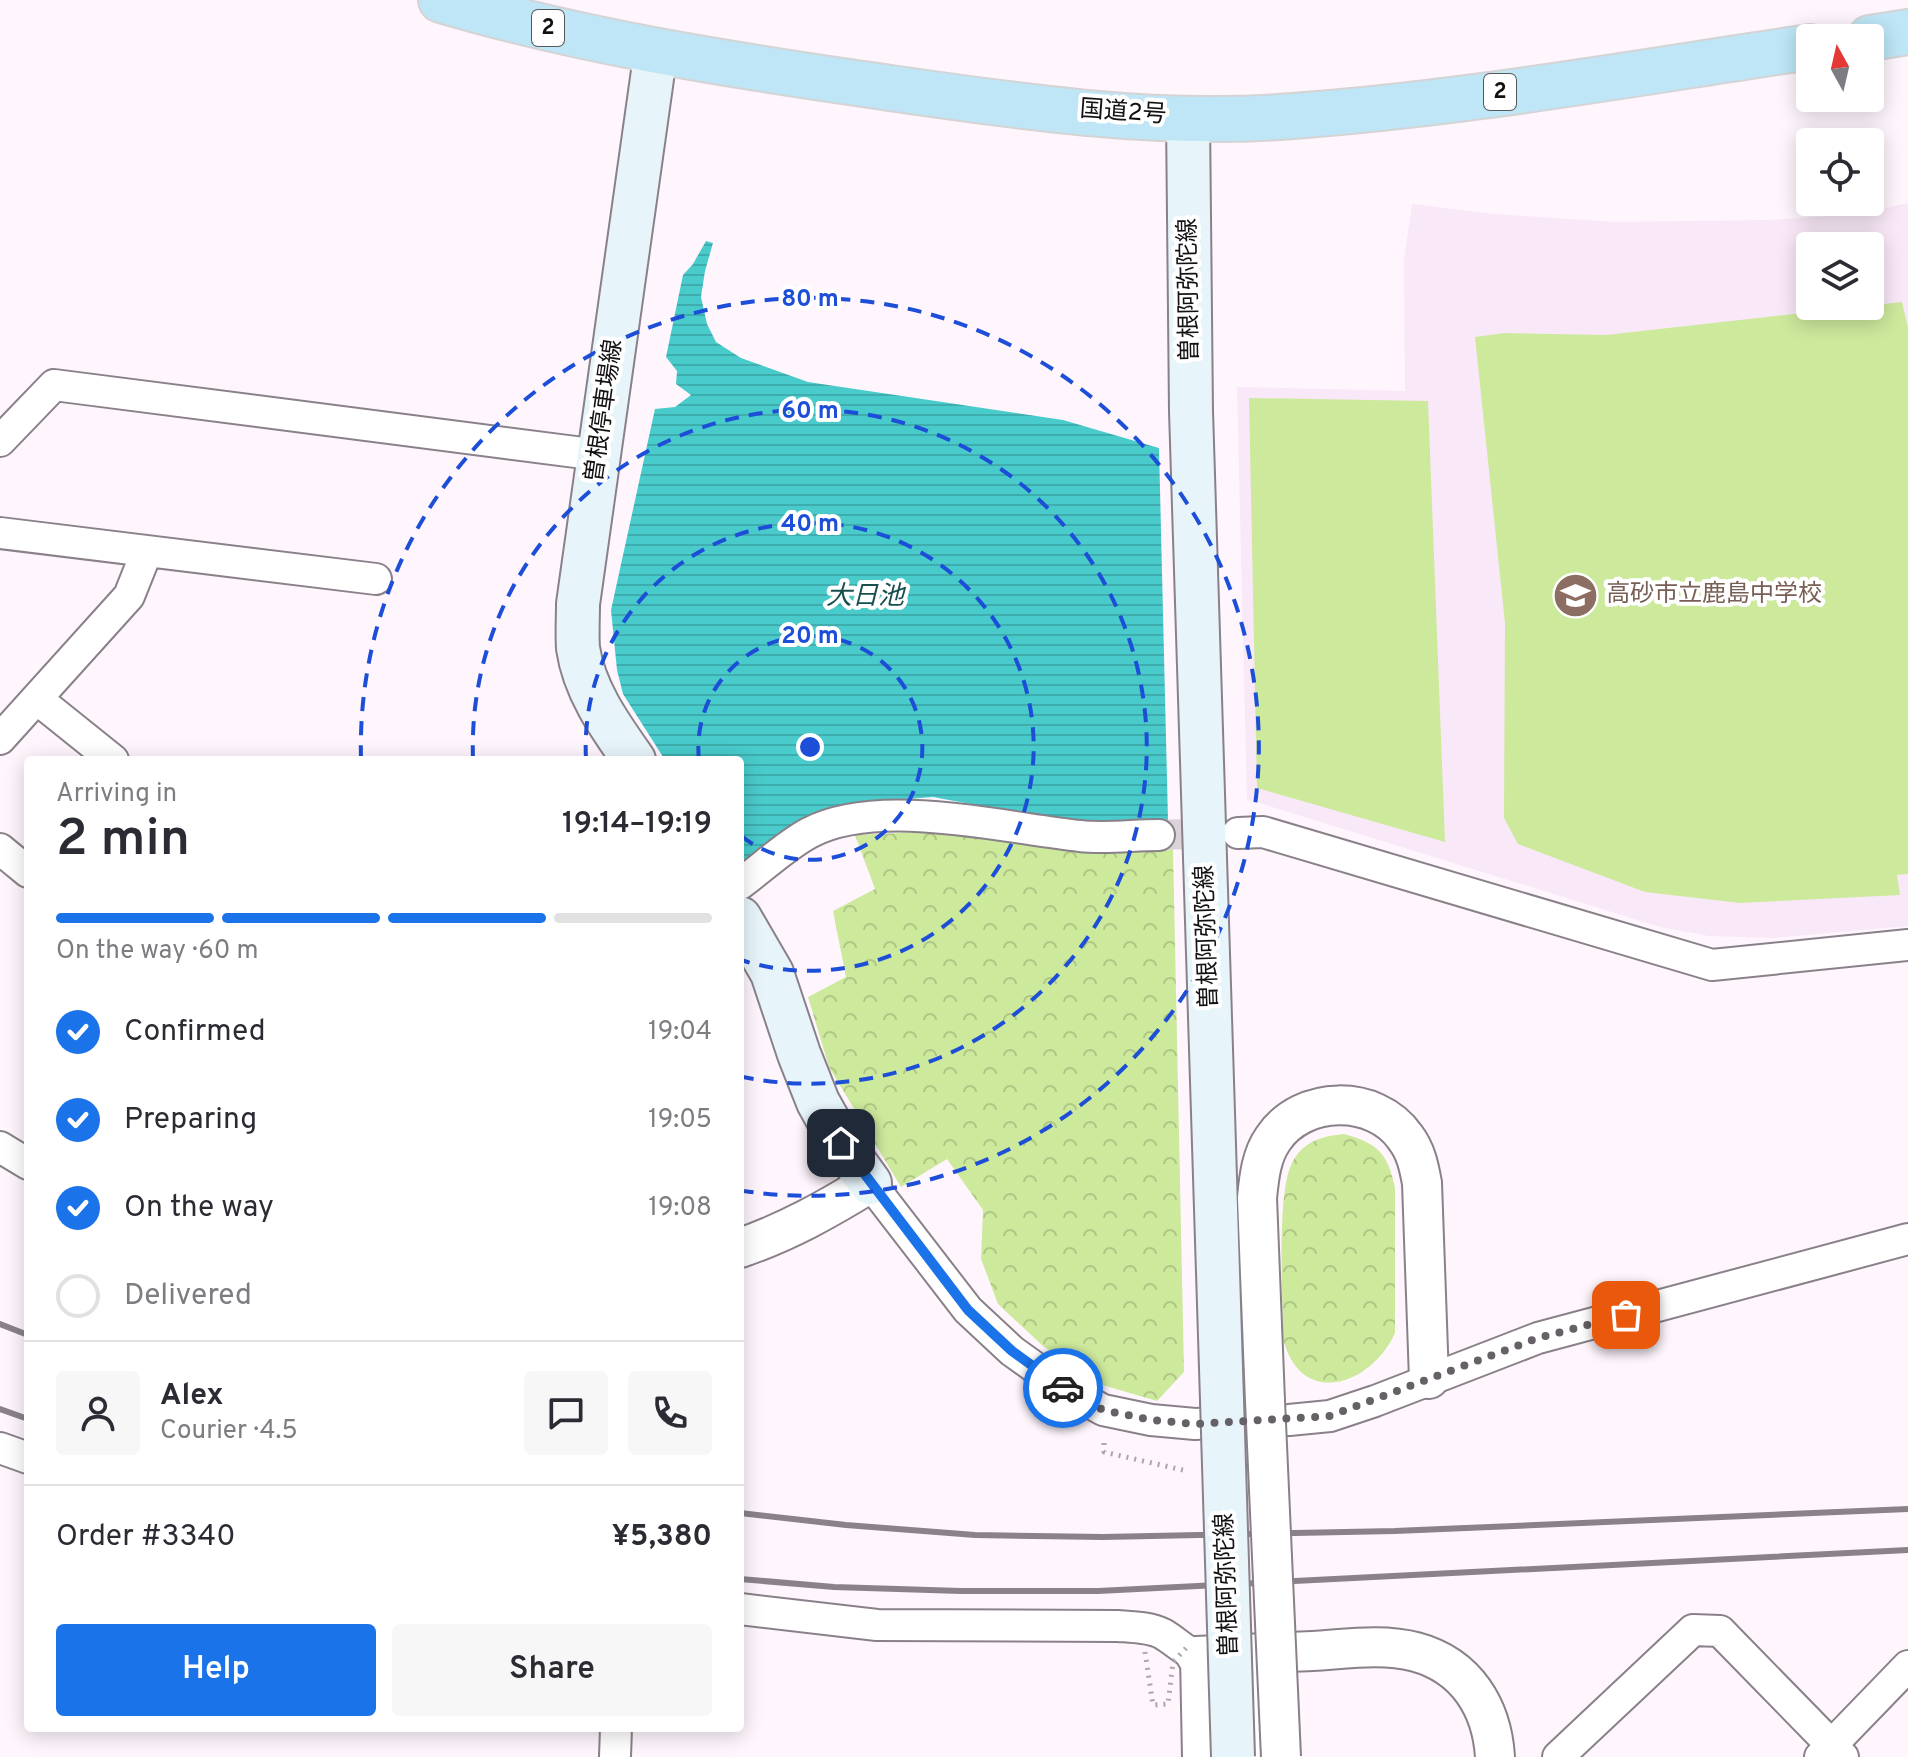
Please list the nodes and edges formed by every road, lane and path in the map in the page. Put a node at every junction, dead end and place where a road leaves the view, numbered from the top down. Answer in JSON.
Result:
{"nodes":[{"id":1,"x":441,"y":0,"type":"edge"},
{"id":2,"x":1908,"y":32,"type":"edge"},
{"id":3,"x":1884,"y":36,"type":"edge"},
{"id":4,"x":1796,"y":49,"type":"edge"},
{"id":5,"x":656,"y":50,"type":"junction"},
{"id":6,"x":1188,"y":118,"type":"junction"},
{"id":7,"x":0,"y":441,"type":"edge"},
{"id":8,"x":599,"y":455,"type":"junction"},
{"id":9,"x":0,"y":533,"type":"edge"},
{"id":10,"x":147,"y":551,"type":"junction"},
{"id":11,"x":376,"y":579,"type":"dead end"},
{"id":12,"x":37,"y":699,"type":"junction"},
{"id":13,"x":0,"y":739,"type":"edge"},
{"id":14,"x":108,"y":756,"type":"edge"},
{"id":15,"x":631,"y":756,"type":"edge"},
{"id":16,"x":1238,"y":833,"type":"tunnel mouth"},
{"id":17,"x":1159,"y":835,"type":"tunnel mouth"},
{"id":18,"x":0,"y":849,"type":"edge"},
{"id":19,"x":24,"y":869,"type":"edge"},
{"id":20,"x":744,"y":881,"type":"edge"},
{"id":21,"x":744,"y":925,"type":"edge"},
{"id":22,"x":1908,"y":945,"type":"edge"},
{"id":23,"x":0,"y":1147,"type":"edge"},
{"id":24,"x":24,"y":1162,"type":"edge"},
{"id":25,"x":870,"y":1183,"type":"junction"},
{"id":26,"x":1908,"y":1239,"type":"edge"},
{"id":27,"x":744,"y":1247,"type":"edge"},
{"id":28,"x":1429,"y":1379,"type":"junction"},
{"id":29,"x":0,"y":1448,"type":"edge"},
{"id":30,"x":1104,"y":1452,"type":"dead end"},
{"id":31,"x":24,"y":1457,"type":"edge"},
{"id":32,"x":1198,"y":1474,"type":"dead end"},
{"id":33,"x":744,"y":1609,"type":"edge"},
{"id":34,"x":1194,"y":1648,"type":"junction"},
{"id":35,"x":1145,"y":1652,"type":"dead end"},
{"id":36,"x":1259,"y":1653,"type":"junction"},
{"id":37,"x":1908,"y":1666,"type":"edge"},
{"id":38,"x":616,"y":1732,"type":"edge"},
{"id":39,"x":1832,"y":1753,"type":"edge"},
{"id":40,"x":615,"y":1757,"type":"edge"},
{"id":41,"x":1198,"y":1757,"type":"edge"},
{"id":42,"x":1233,"y":1757,"type":"edge"},
{"id":43,"x":1261,"y":1757,"type":"edge"},
{"id":44,"x":1281,"y":1757,"type":"edge"},
{"id":45,"x":1495,"y":1757,"type":"edge"},
{"id":46,"x":1558,"y":1757,"type":"edge"}],
"edges":[{"from":1,"to":5,"type":"highway","name":"国道2号","number":"2"},
{"from":2,"to":3,"type":"highway"},
{"from":4,"to":6,"type":"highway","name":"国道2号","number":"2"},
{"from":5,"to":6,"type":"highway","name":"国道2号","number":"2"},
{"from":5,"to":8,"type":"main road","name":"曽根停車場線"},
{"from":6,"to":42,"type":"main road","name":"曽根阿弥陀線","bridge":true},
{"from":7,"to":8,"type":"street"},
{"from":8,"to":15,"type":"main road","name":"曽根停車場線"},
{"from":9,"to":10,"type":"street"},
{"from":10,"to":11,"type":"street"},
{"from":10,"to":12,"type":"street"},
{"from":12,"to":13,"type":"street"},
{"from":12,"to":14,"type":"street"},
{"from":16,"to":22,"type":"street"},
{"from":17,"to":20,"type":"street"},
{"from":18,"to":19,"type":"street"},
{"from":21,"to":25,"type":"main road"},
{"from":23,"to":24,"type":"street"},
{"from":25,"to":27,"type":"street"},
{"from":25,"to":28,"type":"street"},
{"from":26,"to":28,"type":"street"},
{"from":28,"to":44,"type":"street","bridge":true},
{"from":29,"to":31,"type":"street"},
{"from":30,"to":32,"type":"path"},
{"from":33,"to":34,"type":"street"},
{"from":34,"to":35,"type":"path","bridge":true},
{"from":34,"to":36,"type":"street"},
{"from":34,"to":41,"type":"street"},
{"from":36,"to":43,"type":"street"},
{"from":36,"to":45,"type":"street"},
{"from":37,"to":39,"type":"street"},
{"from":38,"to":40,"type":"street"},
{"from":39,"to":46,"type":"street"}]}
